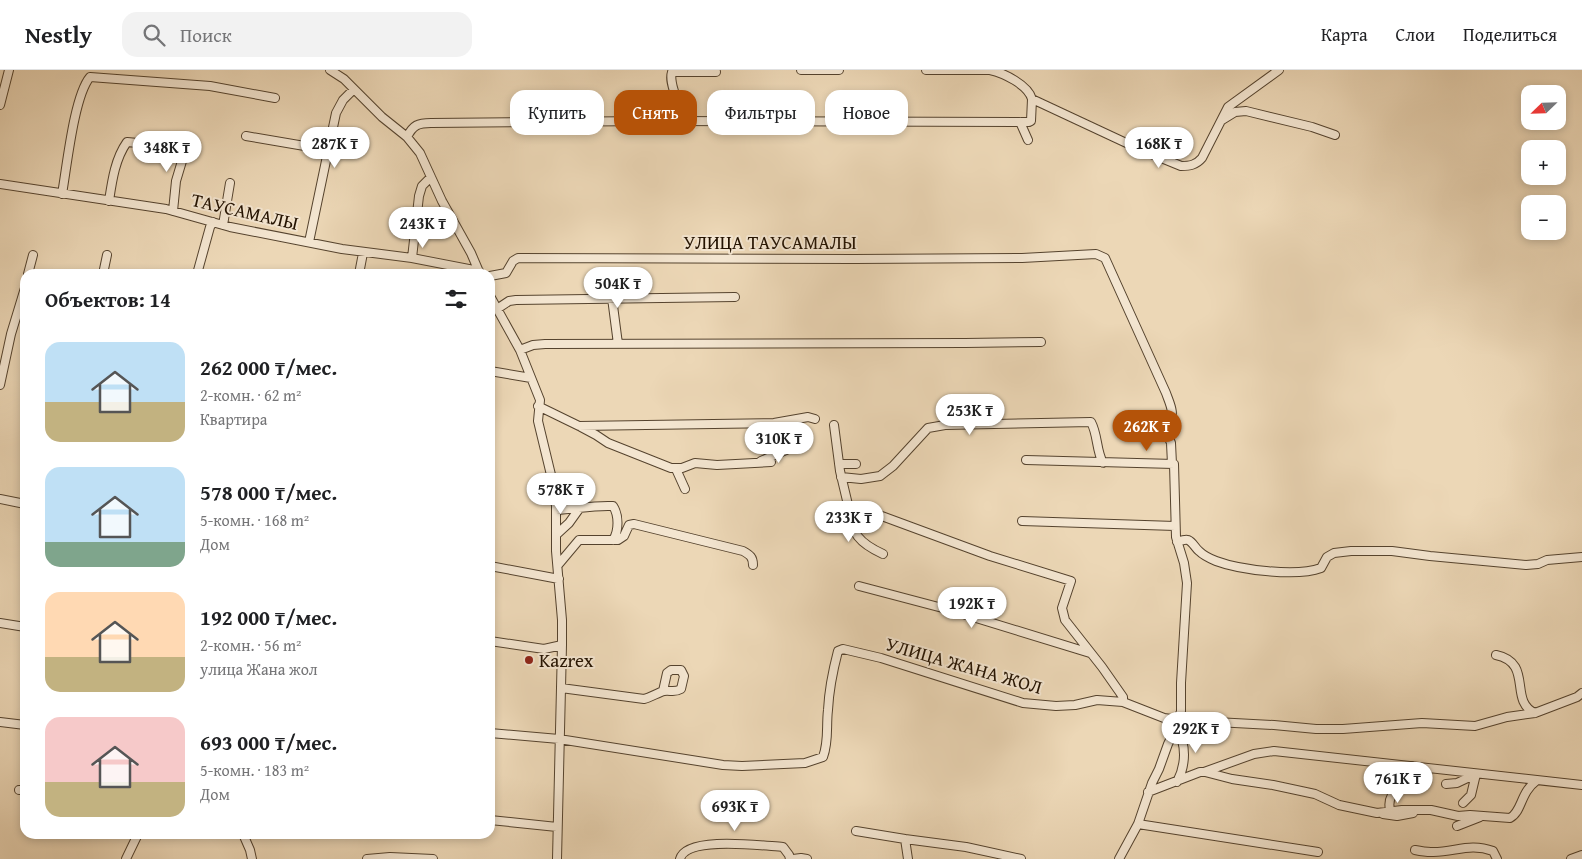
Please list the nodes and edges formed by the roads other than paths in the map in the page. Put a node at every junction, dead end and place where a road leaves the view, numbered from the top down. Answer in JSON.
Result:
{"nodes":[{"id":1,"x":9,"y":70,"type":"edge"},
{"id":2,"x":330,"y":70,"type":"edge"},
{"id":3,"x":801,"y":70,"type":"edge"},
{"id":4,"x":839,"y":70,"type":"edge"},
{"id":5,"x":926,"y":70,"type":"edge"},
{"id":6,"x":1279,"y":70,"type":"edge"},
{"id":7,"x":716,"y":72,"type":"dead end"},
{"id":8,"x":353,"y":90,"type":"junction"},
{"id":9,"x":674,"y":90,"type":"edge"},
{"id":10,"x":275,"y":98,"type":"dead end"},
{"id":11,"x":1032,"y":99,"type":"junction"},
{"id":12,"x":0,"y":105,"type":"edge"},
{"id":13,"x":1221,"y":120,"type":"junction"},
{"id":14,"x":614,"y":121,"type":"edge"},
{"id":15,"x":697,"y":121,"type":"edge"},
{"id":16,"x":1020,"y":122,"type":"junction"},
{"id":17,"x":1335,"y":135,"type":"dead end"},
{"id":18,"x":246,"y":136,"type":"dead end"},
{"id":19,"x":407,"y":137,"type":"junction"},
{"id":20,"x":1028,"y":140,"type":"dead end"},
{"id":21,"x":188,"y":141,"type":"dead end"},
{"id":22,"x":138,"y":143,"type":"dead end"},
{"id":23,"x":328,"y":150,"type":"junction"},
{"id":24,"x":431,"y":177,"type":"junction"},
{"id":25,"x":230,"y":183,"type":"dead end"},
{"id":26,"x":0,"y":184,"type":"edge"},
{"id":27,"x":62,"y":194,"type":"junction"},
{"id":28,"x":109,"y":201,"type":"junction"},
{"id":29,"x":173,"y":210,"type":"junction"},
{"id":30,"x":213,"y":222,"type":"junction"},
{"id":31,"x":223,"y":225,"type":"junction"},
{"id":32,"x":310,"y":242,"type":"junction"},
{"id":33,"x":363,"y":253,"type":"junction"},
{"id":34,"x":33,"y":255,"type":"dead end"},
{"id":35,"x":108,"y":255,"type":"dead end"},
{"id":36,"x":412,"y":258,"type":"junction"},
{"id":37,"x":29,"y":269,"type":"edge"},
{"id":38,"x":104,"y":269,"type":"edge"},
{"id":39,"x":198,"y":269,"type":"edge"},
{"id":40,"x":361,"y":269,"type":"edge"},
{"id":41,"x":465,"y":269,"type":"edge"},
{"id":42,"x":479,"y":269,"type":"edge"},
{"id":43,"x":495,"y":275,"type":"edge"},
{"id":44,"x":735,"y":297,"type":"dead end"},
{"id":45,"x":612,"y":298,"type":"junction"},
{"id":46,"x":20,"y":304,"type":"edge"},
{"id":47,"x":496,"y":310,"type":"joint"},
{"id":48,"x":1040,"y":342,"type":"dead end"},
{"id":49,"x":618,"y":344,"type":"junction"},
{"id":50,"x":520,"y":350,"type":"junction"},
{"id":51,"x":2,"y":369,"type":"edge"},
{"id":52,"x":495,"y":372,"type":"edge"},
{"id":53,"x":531,"y":378,"type":"junction"},
{"id":54,"x":0,"y":385,"type":"edge"},
{"id":55,"x":538,"y":406,"type":"junction"},
{"id":56,"x":815,"y":419,"type":"dead end"},
{"id":57,"x":834,"y":425,"type":"dead end"},
{"id":58,"x":579,"y":426,"type":"junction"},
{"id":59,"x":793,"y":447,"type":"dead end"},
{"id":60,"x":1026,"y":460,"type":"dead end"},
{"id":61,"x":771,"y":462,"type":"dead end"},
{"id":62,"x":1103,"y":463,"type":"junction"},
{"id":63,"x":757,"y":464,"type":"junction"},
{"id":64,"x":839,"y":464,"type":"junction"},
{"id":65,"x":856,"y":464,"type":"dead end"},
{"id":66,"x":1172,"y":464,"type":"junction"},
{"id":67,"x":679,"y":470,"type":"junction"},
{"id":68,"x":841,"y":477,"type":"junction"},
{"id":69,"x":685,"y":489,"type":"dead end"},
{"id":70,"x":0,"y":499,"type":"edge"},
{"id":71,"x":20,"y":503,"type":"edge"},
{"id":72,"x":847,"y":507,"type":"junction"},
{"id":73,"x":579,"y":508,"type":"junction"},
{"id":74,"x":556,"y":510,"type":"junction"},
{"id":75,"x":1022,"y":521,"type":"dead end"},
{"id":76,"x":1175,"y":526,"type":"junction"},
{"id":77,"x":557,"y":534,"type":"junction"},
{"id":78,"x":613,"y":540,"type":"junction"},
{"id":79,"x":1177,"y":542,"type":"junction"},
{"id":80,"x":883,"y":554,"type":"dead end"},
{"id":81,"x":1582,"y":557,"type":"edge"},
{"id":82,"x":558,"y":565,"type":"junction"},
{"id":83,"x":753,"y":565,"type":"dead end"},
{"id":84,"x":495,"y":567,"type":"edge"},
{"id":85,"x":559,"y":579,"type":"junction"},
{"id":86,"x":859,"y":586,"type":"dead end"},
{"id":87,"x":0,"y":623,"type":"edge"},
{"id":88,"x":20,"y":626,"type":"edge"},
{"id":89,"x":495,"y":642,"type":"edge"},
{"id":90,"x":562,"y":646,"type":"junction"},
{"id":91,"x":1090,"y":653,"type":"junction"},
{"id":92,"x":1496,"y":655,"type":"dead end"},
{"id":93,"x":562,"y":688,"type":"junction"},
{"id":94,"x":663,"y":691,"type":"dead end"},
{"id":95,"x":1582,"y":693,"type":"edge"},
{"id":96,"x":1123,"y":702,"type":"junction"},
{"id":97,"x":1535,"y":712,"type":"junction"},
{"id":98,"x":0,"y":722,"type":"edge"},
{"id":99,"x":20,"y":724,"type":"edge"},
{"id":100,"x":1177,"y":724,"type":"junction"},
{"id":101,"x":495,"y":733,"type":"edge"},
{"id":102,"x":559,"y":739,"type":"junction"},
{"id":103,"x":1412,"y":766,"type":"junction"},
{"id":104,"x":1204,"y":772,"type":"junction"},
{"id":105,"x":1476,"y":774,"type":"junction"},
{"id":106,"x":1536,"y":781,"type":"junction"},
{"id":107,"x":1177,"y":782,"type":"junction"},
{"id":108,"x":1446,"y":784,"type":"dead end"},
{"id":109,"x":1582,"y":785,"type":"edge"},
{"id":110,"x":1148,"y":792,"type":"junction"},
{"id":111,"x":1463,"y":803,"type":"dead end"},
{"id":112,"x":1390,"y":810,"type":"junction"},
{"id":113,"x":1420,"y":810,"type":"junction"},
{"id":114,"x":1377,"y":813,"type":"junction"},
{"id":115,"x":1482,"y":816,"type":"junction"},
{"id":116,"x":495,"y":821,"type":"edge"},
{"id":117,"x":1138,"y":824,"type":"junction"},
{"id":118,"x":1457,"y":826,"type":"dead end"},
{"id":119,"x":557,"y":827,"type":"junction"},
{"id":120,"x":856,"y":831,"type":"dead end"},
{"id":121,"x":136,"y":839,"type":"edge"},
{"id":122,"x":245,"y":839,"type":"edge"},
{"id":123,"x":905,"y":839,"type":"junction"},
{"id":124,"x":1415,"y":850,"type":"dead end"},
{"id":125,"x":1318,"y":852,"type":"dead end"},
{"id":126,"x":1582,"y":855,"type":"edge"},
{"id":127,"x":126,"y":859,"type":"edge"},
{"id":128,"x":252,"y":859,"type":"edge"},
{"id":129,"x":367,"y":859,"type":"edge"},
{"id":130,"x":433,"y":859,"type":"edge"},
{"id":131,"x":556,"y":859,"type":"edge"},
{"id":132,"x":680,"y":859,"type":"edge"},
{"id":133,"x":791,"y":859,"type":"edge"},
{"id":134,"x":807,"y":859,"type":"edge"},
{"id":135,"x":908,"y":859,"type":"edge"},
{"id":136,"x":1021,"y":859,"type":"edge"},
{"id":137,"x":1119,"y":859,"type":"edge"},
{"id":138,"x":1496,"y":859,"type":"edge"},
{"id":139,"x":1571,"y":859,"type":"edge"}],
"edges":[{"from":1,"to":12,"type":"street"},
{"from":2,"to":8,"type":"street"},
{"from":3,"to":4,"type":"street"},
{"from":5,"to":11,"type":"street"},
{"from":6,"to":13,"type":"street"},
{"from":7,"to":9,"type":"street"},
{"from":8,"to":19,"type":"street"},
{"from":8,"to":23,"type":"street"},
{"from":10,"to":27,"type":"street"},
{"from":11,"to":13,"type":"street"},
{"from":11,"to":16,"type":"street"},
{"from":13,"to":17,"type":"street"},
{"from":14,"to":19,"type":"street"},
{"from":15,"to":16,"type":"street"},
{"from":16,"to":20,"type":"street"},
{"from":18,"to":23,"type":"street"},
{"from":19,"to":24,"type":"street"},
{"from":21,"to":29,"type":"street"},
{"from":22,"to":28,"type":"street"},
{"from":23,"to":32,"type":"street"},
{"from":24,"to":36,"type":"street"},
{"from":24,"to":42,"type":"street"},
{"from":25,"to":31,"type":"street"},
{"from":26,"to":27,"type":"street","name":"ТАУСАМАЛЫ"},
{"from":27,"to":28,"type":"street","name":"ТАУСАМАЛЫ"},
{"from":28,"to":29,"type":"street","name":"ТАУСАМАЛЫ"},
{"from":29,"to":30,"type":"street","name":"ТАУСАМАЛЫ"},
{"from":30,"to":31,"type":"street","name":"ТАУСАМАЛЫ"},
{"from":30,"to":39,"type":"street"},
{"from":31,"to":32,"type":"street","name":"ТАУСАМАЛЫ"},
{"from":32,"to":33,"type":"street","name":"ТАУСАМАЛЫ"},
{"from":33,"to":36,"type":"street"},
{"from":33,"to":40,"type":"street"},
{"from":34,"to":37,"type":"street"},
{"from":35,"to":38,"type":"street"},
{"from":36,"to":41,"type":"street"},
{"from":43,"to":66,"type":"street","name":"УЛИЦА ТАУСАМАЛЫ"},
{"from":44,"to":45,"type":"street"},
{"from":45,"to":47,"type":"street"},
{"from":45,"to":49,"type":"street"},
{"from":46,"to":51,"type":"street"},
{"from":47,"to":50,"type":"street"},
{"from":48,"to":49,"type":"street"},
{"from":49,"to":50,"type":"street"},
{"from":50,"to":53,"type":"street"},
{"from":51,"to":54,"type":"street"},
{"from":52,"to":53,"type":"street"},
{"from":53,"to":55,"type":"street"},
{"from":55,"to":58,"type":"street"},
{"from":55,"to":74,"type":"street"},
{"from":56,"to":58,"type":"street"},
{"from":57,"to":64,"type":"street"},
{"from":58,"to":67,"type":"street"},
{"from":59,"to":63,"type":"street"},
{"from":60,"to":62,"type":"street"},
{"from":61,"to":63,"type":"street"},
{"from":62,"to":66,"type":"street"},
{"from":62,"to":68,"type":"street"},
{"from":63,"to":67,"type":"street"},
{"from":64,"to":65,"type":"street"},
{"from":64,"to":68,"type":"street"},
{"from":66,"to":76,"type":"street"},
{"from":67,"to":69,"type":"street"},
{"from":68,"to":72,"type":"street"},
{"from":70,"to":71,"type":"street"},
{"from":72,"to":80,"type":"street"},
{"from":72,"to":91,"type":"street"},
{"from":73,"to":74,"type":"street"},
{"from":73,"to":77,"type":"street"},
{"from":73,"to":78,"type":"street"},
{"from":74,"to":77,"type":"street"},
{"from":75,"to":76,"type":"street"},
{"from":76,"to":79,"type":"street"},
{"from":77,"to":82,"type":"street"},
{"from":78,"to":82,"type":"street"},
{"from":78,"to":83,"type":"street"},
{"from":79,"to":81,"type":"street"},
{"from":79,"to":100,"type":"street"},
{"from":82,"to":85,"type":"street"},
{"from":84,"to":85,"type":"street"},
{"from":85,"to":90,"type":"street"},
{"from":86,"to":91,"type":"street"},
{"from":87,"to":88,"type":"street"},
{"from":89,"to":90,"type":"street"},
{"from":90,"to":93,"type":"street"},
{"from":91,"to":96,"type":"street"},
{"from":92,"to":97,"type":"street"},
{"from":93,"to":94,"type":"street"},
{"from":93,"to":102,"type":"street"},
{"from":95,"to":97,"type":"street"},
{"from":96,"to":100,"type":"street"},
{"from":96,"to":102,"type":"street","name":"УЛИЦА ЖАНА ЖОЛ"},
{"from":97,"to":100,"type":"street"},
{"from":98,"to":99,"type":"street"},
{"from":100,"to":107,"type":"street"},
{"from":100,"to":110,"type":"street"},
{"from":101,"to":102,"type":"street","name":"УЛИЦА ЖАНА ЖОЛ"},
{"from":102,"to":119,"type":"street"},
{"from":103,"to":104,"type":"street"},
{"from":103,"to":105,"type":"street"},
{"from":103,"to":112,"type":"street"},
{"from":104,"to":107,"type":"street"},
{"from":104,"to":114,"type":"street"},
{"from":105,"to":106,"type":"street"},
{"from":105,"to":108,"type":"street"},
{"from":105,"to":111,"type":"street"},
{"from":106,"to":109,"type":"street"},
{"from":106,"to":115,"type":"street"},
{"from":107,"to":110,"type":"street"},
{"from":110,"to":117,"type":"street"},
{"from":112,"to":113,"type":"street"},
{"from":112,"to":114,"type":"street"},
{"from":113,"to":114,"type":"street"},
{"from":113,"to":115,"type":"street"},
{"from":115,"to":118,"type":"street"},
{"from":116,"to":119,"type":"street"},
{"from":117,"to":125,"type":"street"},
{"from":117,"to":137,"type":"street"},
{"from":119,"to":131,"type":"street"},
{"from":120,"to":123,"type":"street"},
{"from":121,"to":127,"type":"street"},
{"from":122,"to":128,"type":"street"},
{"from":123,"to":135,"type":"street"},
{"from":123,"to":136,"type":"street"},
{"from":124,"to":138,"type":"street"},
{"from":126,"to":139,"type":"street"},
{"from":129,"to":130,"type":"street"},
{"from":132,"to":133,"type":"street"},
{"from":133,"to":134,"type":"street"}]}
